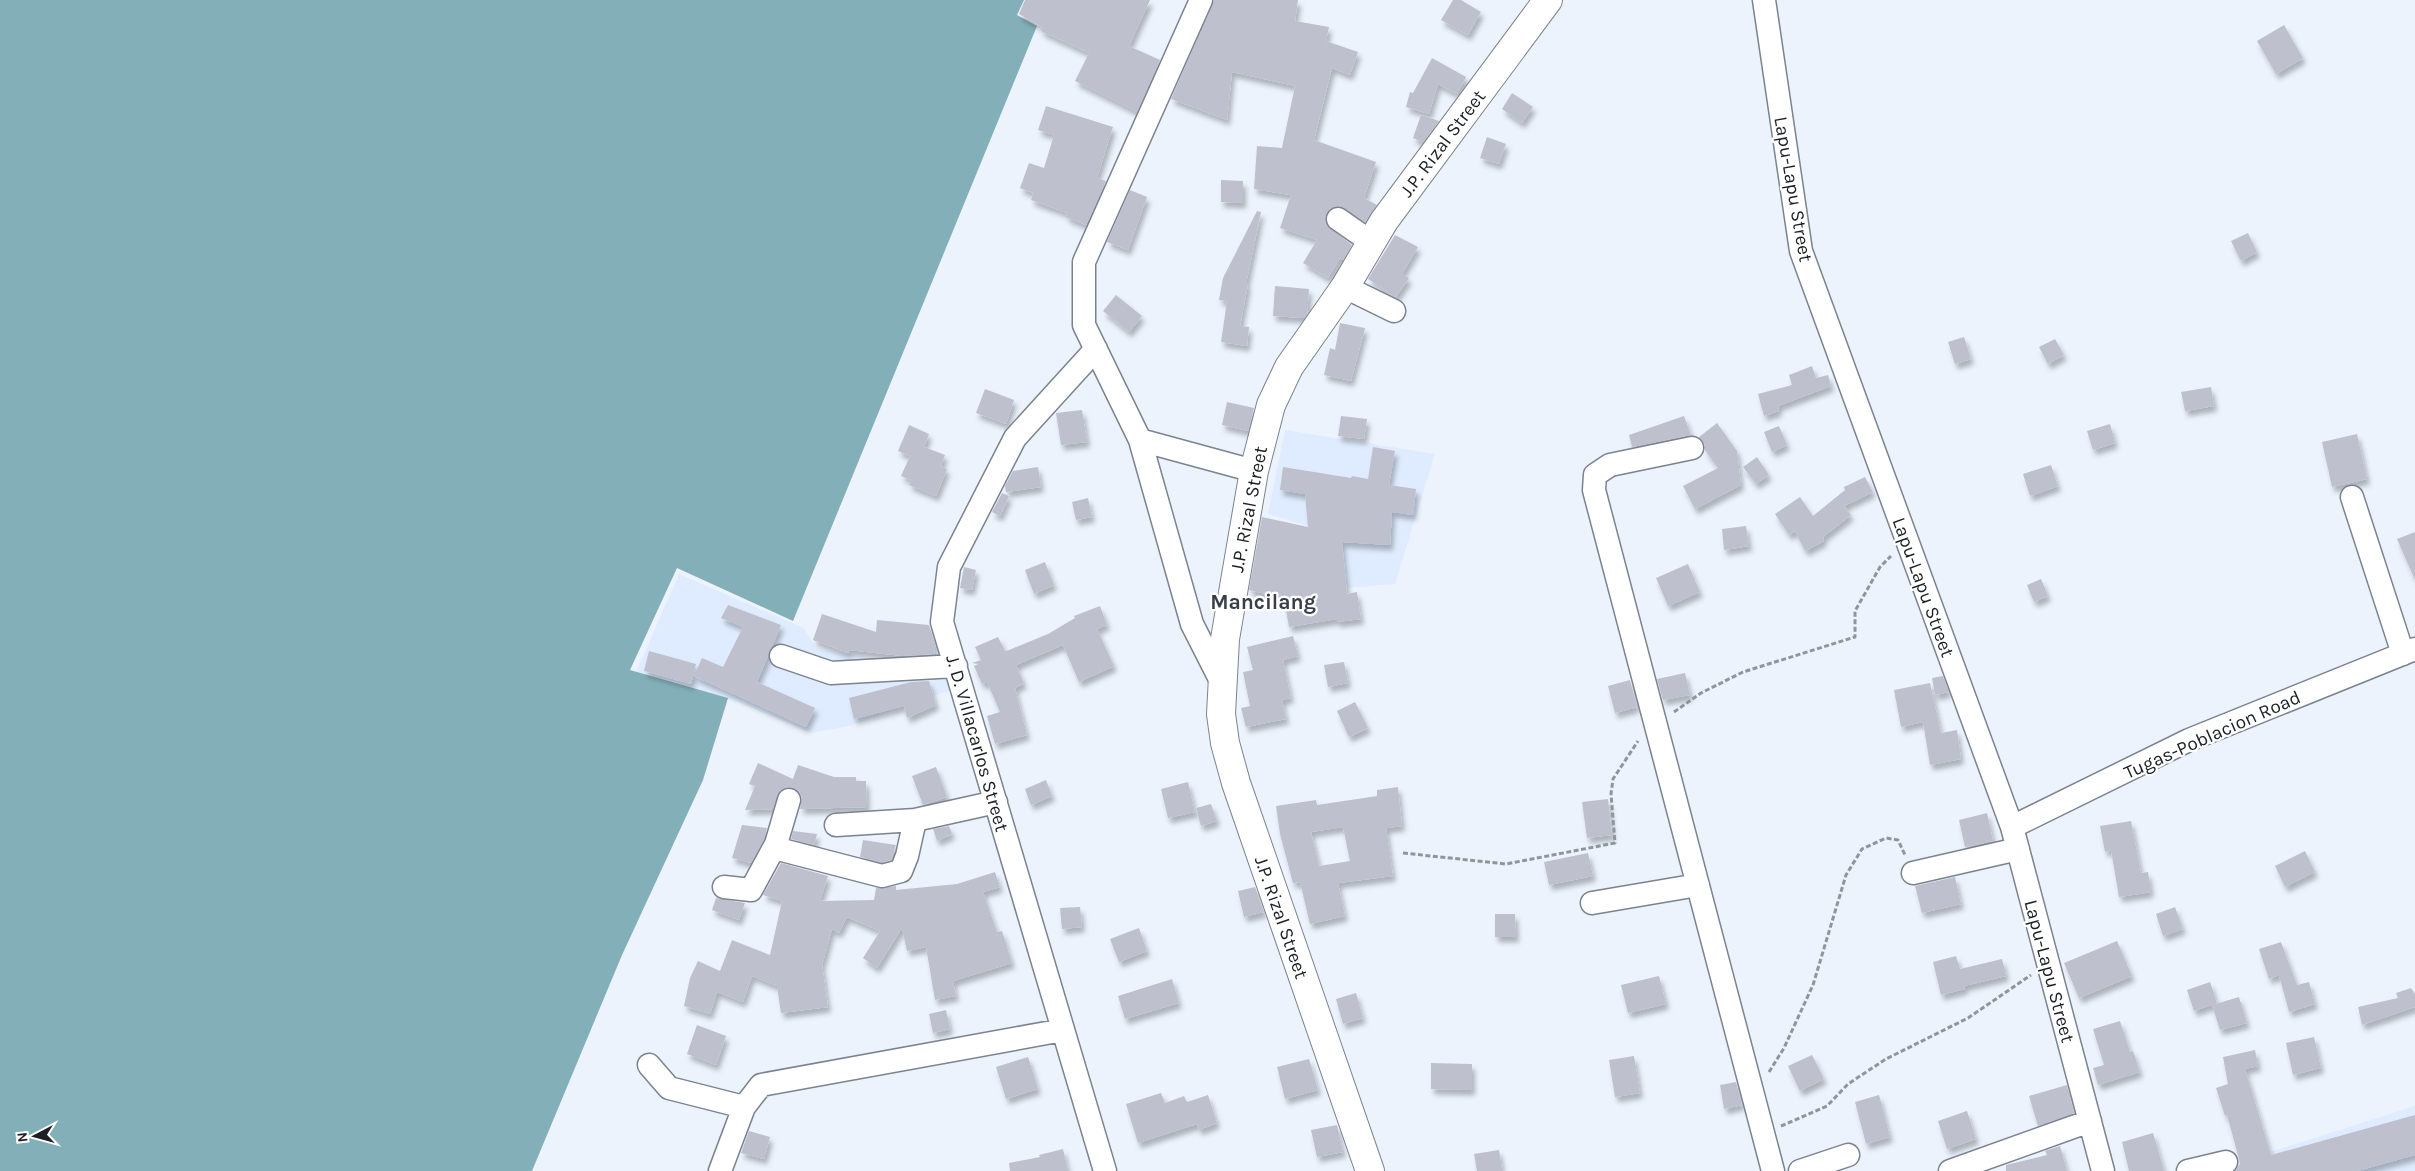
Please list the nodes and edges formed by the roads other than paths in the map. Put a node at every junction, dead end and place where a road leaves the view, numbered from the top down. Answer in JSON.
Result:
{"nodes":[{"id":1,"x":1201,"y":0,"type":"edge"},
{"id":2,"x":1548,"y":0,"type":"edge"},
{"id":3,"x":1764,"y":0,"type":"edge"},
{"id":4,"x":1338,"y":219,"type":"dead end"},
{"id":5,"x":1371,"y":242,"type":"junction"},
{"id":6,"x":1345,"y":287,"type":"junction"},
{"id":7,"x":1394,"y":312,"type":"dead end"},
{"id":8,"x":1096,"y":349,"type":"junction"},
{"id":9,"x":1140,"y":440,"type":"junction"},
{"id":10,"x":1692,"y":448,"type":"dead end"},
{"id":11,"x":1254,"y":471,"type":"junction"},
{"id":12,"x":2352,"y":498,"type":"dead end"},
{"id":13,"x":2409,"y":651,"type":"edge"},
{"id":14,"x":781,"y":656,"type":"dead end"},
{"id":15,"x":956,"y":666,"type":"junction"},
{"id":16,"x":1222,"y":683,"type":"junction"},
{"id":17,"x":789,"y":800,"type":"dead end"},
{"id":18,"x":996,"y":802,"type":"junction"},
{"id":19,"x":915,"y":820,"type":"junction"},
{"id":20,"x":836,"y":825,"type":"dead end"},
{"id":21,"x":2015,"y":838,"type":"junction"},
{"id":22,"x":776,"y":844,"type":"junction"},
{"id":23,"x":1913,"y":874,"type":"road end"},
{"id":24,"x":1698,"y":885,"type":"junction"},
{"id":25,"x":724,"y":887,"type":"dead end"},
{"id":26,"x":1592,"y":902,"type":"dead end"},
{"id":27,"x":1063,"y":1030,"type":"junction"},
{"id":28,"x":649,"y":1065,"type":"dead end"},
{"id":29,"x":744,"y":1107,"type":"junction"},
{"id":30,"x":2090,"y":1121,"type":"junction"},
{"id":31,"x":1848,"y":1156,"type":"dead end"},
{"id":32,"x":2226,"y":1162,"type":"dead end"},
{"id":33,"x":720,"y":1171,"type":"edge"},
{"id":34,"x":1105,"y":1171,"type":"edge"},
{"id":35,"x":1370,"y":1171,"type":"edge"},
{"id":36,"x":1773,"y":1171,"type":"edge"},
{"id":37,"x":1800,"y":1171,"type":"edge"},
{"id":38,"x":1950,"y":1171,"type":"edge"},
{"id":39,"x":2103,"y":1171,"type":"edge"},
{"id":40,"x":2188,"y":1171,"type":"edge"}],
"edges":[{"from":1,"to":8,"type":"street"},
{"from":2,"to":5,"type":"main road","name":"J.P. Rizal Street"},
{"from":3,"to":21,"type":"street","name":"Lapu-Lapu Street"},
{"from":4,"to":5,"type":"street"},
{"from":5,"to":6,"type":"main road","name":"J.P. Rizal Street"},
{"from":6,"to":7,"type":"street"},
{"from":6,"to":11,"type":"main road","name":"J.P. Rizal Street"},
{"from":8,"to":9,"type":"street"},
{"from":8,"to":15,"type":"street","name":"J. D. Villacarlos Street"},
{"from":9,"to":11,"type":"street"},
{"from":9,"to":16,"type":"street"},
{"from":10,"to":24,"type":"street"},
{"from":11,"to":16,"type":"main road","name":"J.P. Rizal Street"},
{"from":12,"to":13,"type":"street"},
{"from":13,"to":21,"type":"street","name":"Tugas-Poblacion Road"},
{"from":14,"to":15,"type":"street"},
{"from":15,"to":18,"type":"street","name":"J. D. Villacarlos Street"},
{"from":16,"to":35,"type":"main road","name":"J.P. Rizal Street"},
{"from":17,"to":22,"type":"street"},
{"from":18,"to":19,"type":"street"},
{"from":18,"to":27,"type":"street","name":"J. D. Villacarlos Street"},
{"from":19,"to":20,"type":"street"},
{"from":19,"to":22,"type":"street"},
{"from":21,"to":23,"type":"street","name":"Tugas-Poblacion Road"},
{"from":21,"to":30,"type":"street","name":"Lapu-Lapu Street"},
{"from":22,"to":25,"type":"street"},
{"from":24,"to":26,"type":"street"},
{"from":24,"to":36,"type":"street"},
{"from":27,"to":29,"type":"street"},
{"from":27,"to":34,"type":"street","name":"J. D. Villacarlos Street"},
{"from":28,"to":29,"type":"street"},
{"from":29,"to":33,"type":"street"},
{"from":30,"to":38,"type":"street"},
{"from":30,"to":39,"type":"street","name":"Lapu-Lapu Street"},
{"from":31,"to":37,"type":"street"},
{"from":32,"to":40,"type":"street"}]}
